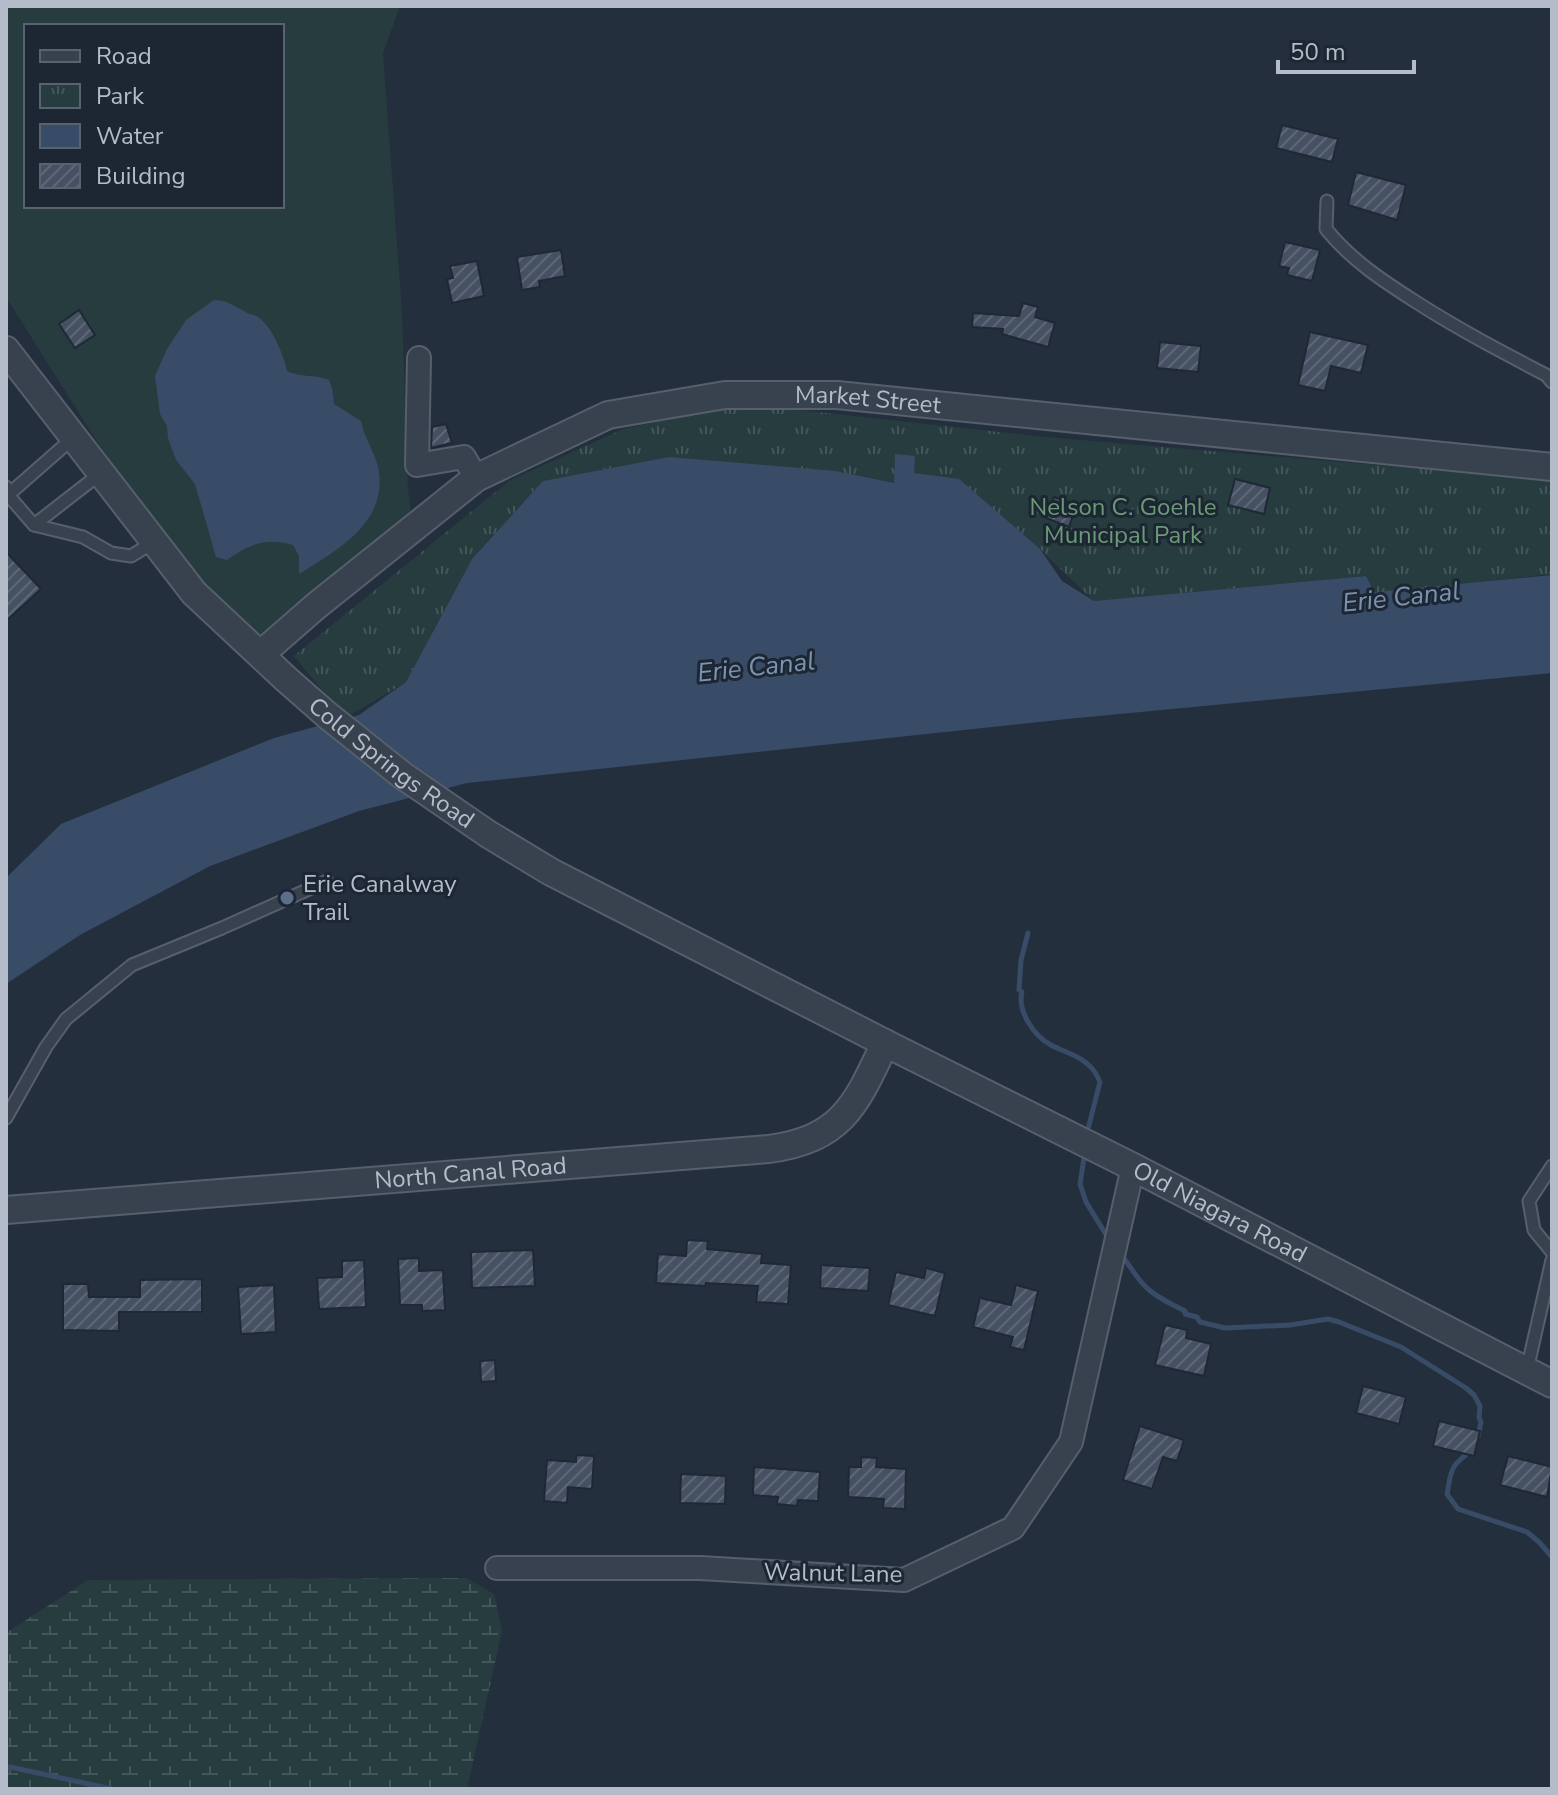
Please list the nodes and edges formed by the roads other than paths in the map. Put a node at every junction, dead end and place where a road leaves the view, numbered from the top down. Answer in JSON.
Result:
{"nodes":[{"id":1,"x":1327,"y":201,"type":"dead end"},
{"id":2,"x":6,"y":350,"type":"edge"},
{"id":3,"x":419,"y":358,"type":"dead end"},
{"id":4,"x":1552,"y":382,"type":"edge"},
{"id":5,"x":74,"y":438,"type":"junction"},
{"id":6,"x":1552,"y":467,"type":"edge"},
{"id":7,"x":101,"y":473,"type":"junction"},
{"id":8,"x":476,"y":478,"type":"junction"},
{"id":9,"x":7,"y":491,"type":"edge"},
{"id":10,"x":34,"y":525,"type":"junction"},
{"id":11,"x":155,"y":542,"type":"junction"},
{"id":12,"x":261,"y":654,"type":"junction"},
{"id":13,"x":327,"y":881,"type":"dead end"},
{"id":14,"x":885,"y":1043,"type":"junction"},
{"id":15,"x":6,"y":1118,"type":"edge"},
{"id":16,"x":1552,"y":1166,"type":"edge"},
{"id":17,"x":1133,"y":1167,"type":"junction"},
{"id":18,"x":6,"y":1210,"type":"edge"},
{"id":19,"x":1552,"y":1252,"type":"edge"},
{"id":20,"x":1552,"y":1260,"type":"edge"},
{"id":21,"x":1527,"y":1371,"type":"junction"},
{"id":22,"x":1552,"y":1384,"type":"edge"},
{"id":23,"x":497,"y":1568,"type":"dead end"}],
"edges":[{"from":1,"to":4,"type":"lane"},
{"from":2,"to":5,"type":"street","name":"Cold Springs Road"},
{"from":3,"to":8,"type":"street"},
{"from":5,"to":7,"type":"street","name":"Cold Springs Road"},
{"from":5,"to":9,"type":"lane"},
{"from":6,"to":8,"type":"street","name":"Market Street"},
{"from":7,"to":10,"type":"lane"},
{"from":7,"to":11,"type":"street","name":"Cold Springs Road"},
{"from":8,"to":12,"type":"street","name":"Market Street"},
{"from":9,"to":10,"type":"lane"},
{"from":10,"to":11,"type":"lane"},
{"from":11,"to":12,"type":"street","name":"Cold Springs Road"},
{"from":12,"to":14,"type":"street","name":"Cold Springs Road"},
{"from":13,"to":15,"type":"lane"},
{"from":14,"to":17,"type":"street","name":"Old Niagara Road"},
{"from":14,"to":18,"type":"street","name":"North Canal Road"},
{"from":16,"to":19,"type":"lane"},
{"from":17,"to":21,"type":"street","name":"Old Niagara Road"},
{"from":17,"to":23,"type":"street","name":"Walnut Lane"},
{"from":20,"to":21,"type":"lane"},
{"from":21,"to":22,"type":"street","name":"Old Niagara Road"}]}
